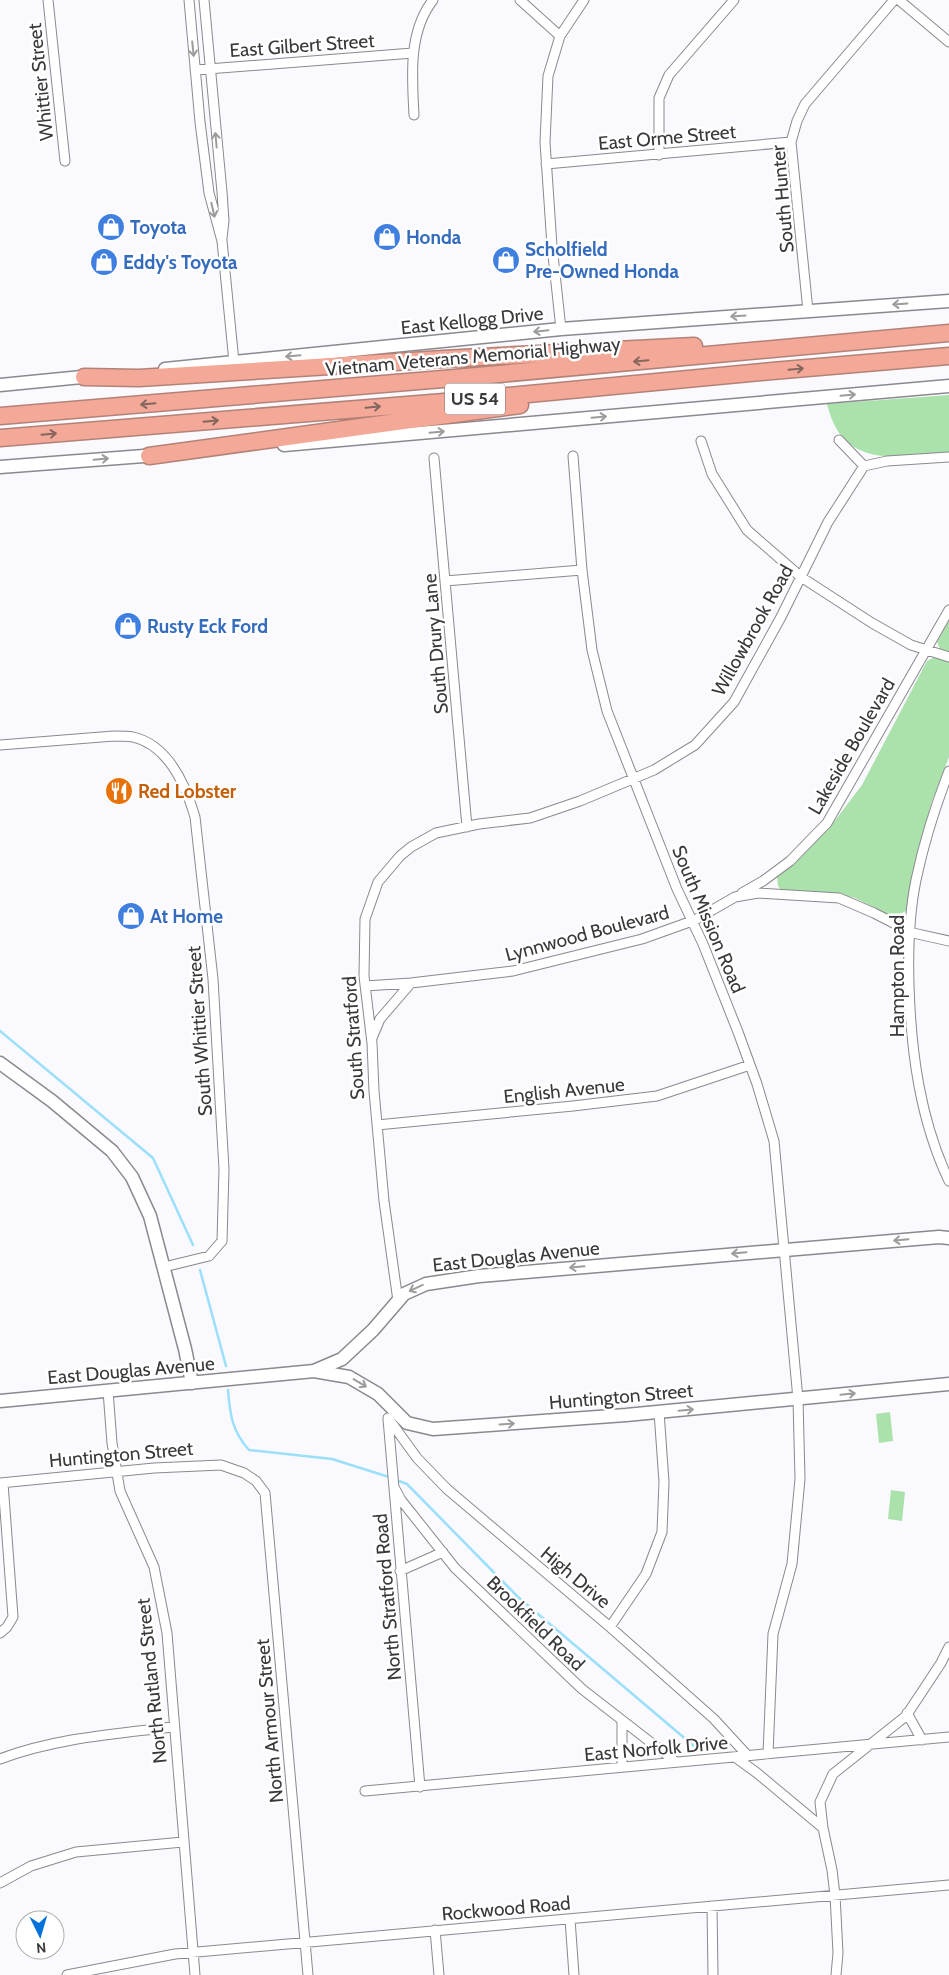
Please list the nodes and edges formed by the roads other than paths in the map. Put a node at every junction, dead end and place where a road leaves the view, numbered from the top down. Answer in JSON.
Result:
{"nodes":[{"id":1,"x":48,"y":0,"type":"edge"},
{"id":2,"x":189,"y":0,"type":"edge"},
{"id":3,"x":204,"y":0,"type":"edge"},
{"id":4,"x":433,"y":0,"type":"edge"},
{"id":5,"x":520,"y":0,"type":"edge"},
{"id":6,"x":584,"y":0,"type":"edge"},
{"id":7,"x":734,"y":0,"type":"edge"},
{"id":8,"x":894,"y":0,"type":"edge"},
{"id":9,"x":899,"y":0,"type":"edge"},
{"id":10,"x":560,"y":36,"type":"junction"},
{"id":11,"x":949,"y":42,"type":"edge"},
{"id":12,"x":413,"y":53,"type":"junction"},
{"id":13,"x":210,"y":69,"type":"junction"},
{"id":14,"x":195,"y":70,"type":"junction"},
{"id":15,"x":414,"y":114,"type":"dead end"},
{"id":16,"x":791,"y":142,"type":"junction"},
{"id":17,"x":659,"y":155,"type":"junction"},
{"id":18,"x":65,"y":161,"type":"dead end"},
{"id":19,"x":546,"y":164,"type":"junction"},
{"id":20,"x":222,"y":192,"type":"junction"},
{"id":21,"x":209,"y":193,"type":"junction"},
{"id":22,"x":222,"y":241,"type":"junction"},
{"id":23,"x":949,"y":301,"type":"edge"},
{"id":24,"x":808,"y":311,"type":"junction"},
{"id":25,"x":560,"y":330,"type":"junction"},
{"id":26,"x":941,"y":333,"type":"edge"},
{"id":27,"x":949,"y":356,"type":"edge"},
{"id":28,"x":234,"y":362,"type":"junction"},
{"id":29,"x":772,"y":370,"type":"junction"},
{"id":30,"x":84,"y":377,"type":"junction"},
{"id":31,"x":0,"y":385,"type":"edge"},
{"id":32,"x":949,"y":386,"type":"edge"},
{"id":33,"x":0,"y":416,"type":"edge"},
{"id":34,"x":0,"y":438,"type":"edge"},
{"id":35,"x":839,"y":440,"type":"dead end"},
{"id":36,"x":702,"y":441,"type":"dead end"},
{"id":37,"x":149,"y":456,"type":"junction"},
{"id":38,"x":573,"y":456,"type":"dead end"},
{"id":39,"x":949,"y":457,"type":"edge"},
{"id":40,"x":434,"y":458,"type":"dead end"},
{"id":41,"x":864,"y":466,"type":"junction"},
{"id":42,"x":0,"y":467,"type":"edge"},
{"id":43,"x":582,"y":570,"type":"junction"},
{"id":44,"x":801,"y":577,"type":"junction"},
{"id":45,"x":445,"y":581,"type":"junction"},
{"id":46,"x":949,"y":610,"type":"edge"},
{"id":47,"x":926,"y":650,"type":"junction"},
{"id":48,"x":949,"y":657,"type":"edge"},
{"id":49,"x":0,"y":745,"type":"edge"},
{"id":50,"x":949,"y":771,"type":"edge"},
{"id":51,"x":633,"y":779,"type":"junction"},
{"id":52,"x":467,"y":827,"type":"junction"},
{"id":53,"x":735,"y":897,"type":"junction"},
{"id":54,"x":692,"y":921,"type":"junction"},
{"id":55,"x":909,"y":931,"type":"junction"},
{"id":56,"x":949,"y":941,"type":"edge"},
{"id":57,"x":412,"y":983,"type":"junction"},
{"id":58,"x":365,"y":986,"type":"junction"},
{"id":59,"x":372,"y":1043,"type":"junction"},
{"id":60,"x":0,"y":1064,"type":"edge"},
{"id":61,"x":750,"y":1065,"type":"junction"},
{"id":62,"x":377,"y":1125,"type":"junction"},
{"id":63,"x":949,"y":1181,"type":"edge"},
{"id":64,"x":949,"y":1238,"type":"edge"},
{"id":65,"x":785,"y":1249,"type":"junction"},
{"id":66,"x":164,"y":1267,"type":"junction"},
{"id":67,"x":398,"y":1301,"type":"junction"},
{"id":68,"x":314,"y":1371,"type":"junction"},
{"id":69,"x":192,"y":1383,"type":"junction"},
{"id":70,"x":949,"y":1384,"type":"edge"},
{"id":71,"x":108,"y":1390,"type":"junction"},
{"id":72,"x":798,"y":1399,"type":"junction"},
{"id":73,"x":0,"y":1401,"type":"edge"},
{"id":74,"x":387,"y":1404,"type":"junction"},
{"id":75,"x":659,"y":1412,"type":"junction"},
{"id":76,"x":388,"y":1418,"type":"junction"},
{"id":77,"x":117,"y":1472,"type":"junction"},
{"id":78,"x":244,"y":1473,"type":"joint"},
{"id":79,"x":2,"y":1483,"type":"edge"},
{"id":80,"x":394,"y":1487,"type":"junction"},
{"id":81,"x":442,"y":1552,"type":"junction"},
{"id":82,"x":400,"y":1571,"type":"junction"},
{"id":83,"x":610,"y":1627,"type":"junction"},
{"id":84,"x":0,"y":1633,"type":"edge"},
{"id":85,"x":949,"y":1647,"type":"edge"},
{"id":86,"x":907,"y":1713,"type":"junction"},
{"id":87,"x":622,"y":1722,"type":"junction"},
{"id":88,"x":174,"y":1727,"type":"junction"},
{"id":89,"x":949,"y":1737,"type":"edge"},
{"id":90,"x":922,"y":1740,"type":"junction"},
{"id":91,"x":871,"y":1745,"type":"junction"},
{"id":92,"x":768,"y":1754,"type":"junction"},
{"id":93,"x":748,"y":1756,"type":"junction"},
{"id":94,"x":735,"y":1757,"type":"junction"},
{"id":95,"x":0,"y":1759,"type":"edge"},
{"id":96,"x":676,"y":1762,"type":"junction"},
{"id":97,"x":622,"y":1767,"type":"junction"},
{"id":98,"x":420,"y":1787,"type":"junction"},
{"id":99,"x":365,"y":1791,"type":"dead end"},
{"id":100,"x":823,"y":1828,"type":"junction"},
{"id":101,"x":184,"y":1842,"type":"junction"},
{"id":102,"x":0,"y":1883,"type":"edge"},
{"id":103,"x":949,"y":1885,"type":"edge"},
{"id":104,"x":835,"y":1895,"type":"junction"},
{"id":105,"x":712,"y":1906,"type":"junction"},
{"id":106,"x":570,"y":1919,"type":"junction"},
{"id":107,"x":435,"y":1930,"type":"junction"},
{"id":108,"x":305,"y":1942,"type":"junction"},
{"id":109,"x":193,"y":1952,"type":"junction"},
{"id":110,"x":67,"y":1975,"type":"edge"},
{"id":111,"x":195,"y":1975,"type":"edge"},
{"id":112,"x":308,"y":1975,"type":"edge"},
{"id":113,"x":439,"y":1975,"type":"edge"},
{"id":114,"x":574,"y":1975,"type":"edge"},
{"id":115,"x":713,"y":1975,"type":"edge"},
{"id":116,"x":836,"y":1975,"type":"edge"}],
"edges":[{"from":1,"to":18,"type":"street","name":"Whittier Street"},
{"from":2,"to":14,"type":"street","one_way":true},
{"from":3,"to":13,"type":"street"},
{"from":4,"to":12,"type":"street"},
{"from":5,"to":10,"type":"street"},
{"from":6,"to":10,"type":"street"},
{"from":7,"to":17,"type":"street"},
{"from":8,"to":16,"type":"street","name":"South Hunter"},
{"from":9,"to":11,"type":"street"},
{"from":10,"to":19,"type":"street"},
{"from":12,"to":13,"type":"street","name":"East Gilbert Street"},
{"from":12,"to":15,"type":"street"},
{"from":13,"to":14,"type":"street","name":"East Gilbert Street"},
{"from":20,"to":13,"type":"street","one_way":true},
{"from":14,"to":21,"type":"street"},
{"from":16,"to":17,"type":"street","name":"East Orme Street"},
{"from":16,"to":24,"type":"street","name":"South Hunter"},
{"from":17,"to":19,"type":"street","name":"East Orme Street"},
{"from":19,"to":25,"type":"street"},
{"from":20,"to":21,"type":"street"},
{"from":20,"to":22,"type":"street"},
{"from":21,"to":22,"type":"street","one_way":true},
{"from":22,"to":28,"type":"street"},
{"from":23,"to":24,"type":"street","name":"East Kellogg Drive","one_way":true},
{"from":24,"to":25,"type":"street","name":"East Kellogg Drive","one_way":true},
{"from":25,"to":28,"type":"street","name":"East Kellogg Drive","one_way":true},
{"from":26,"to":30,"type":"highway"},
{"from":26,"to":33,"type":"highway","name":"Vietnam Veterans Memorial Highway","number":"US 54","one_way":true},
{"from":29,"to":27,"type":"highway","number":"US 54","one_way":true},
{"from":28,"to":30,"type":"street","name":"East Kellogg Drive"},
{"from":34,"to":29,"type":"highway","number":"US 54","one_way":true},
{"from":29,"to":37,"type":"highway"},
{"from":30,"to":31,"type":"street","name":"East Kellogg Drive"},
{"from":37,"to":32,"type":"street","one_way":true},
{"from":35,"to":41,"type":"street"},
{"from":36,"to":44,"type":"street"},
{"from":42,"to":37,"type":"street","one_way":true},
{"from":38,"to":43,"type":"street","name":"South Mission Road"},
{"from":39,"to":41,"type":"street"},
{"from":40,"to":45,"type":"street","name":"South Drury Lane"},
{"from":41,"to":44,"type":"street","name":"Willowbrook Road"},
{"from":43,"to":45,"type":"street"},
{"from":43,"to":51,"type":"street","name":"South Mission Road"},
{"from":44,"to":47,"type":"street"},
{"from":44,"to":51,"type":"street","name":"Willowbrook Road"},
{"from":45,"to":52,"type":"street","name":"South Drury Lane"},
{"from":46,"to":47,"type":"street","name":"Lakeside Boulevard"},
{"from":47,"to":48,"type":"street"},
{"from":47,"to":53,"type":"street","name":"Lakeside Boulevard"},
{"from":49,"to":66,"type":"street","name":"South Whittier Street"},
{"from":50,"to":55,"type":"street","name":"Hampton Road"},
{"from":51,"to":52,"type":"street","name":"Willowbrook Road"},
{"from":51,"to":54,"type":"street","name":"South Mission Road"},
{"from":52,"to":58,"type":"street","name":"South Stratford"},
{"from":53,"to":54,"type":"street","name":"Lynnwood Boulevard"},
{"from":53,"to":55,"type":"street","name":"Lynnwood Boulevard"},
{"from":54,"to":57,"type":"street","name":"Lynnwood Boulevard"},
{"from":54,"to":61,"type":"street","name":"South Mission Road"},
{"from":55,"to":56,"type":"street","name":"Lynnwood Boulevard"},
{"from":55,"to":63,"type":"street","name":"Hampton Road"},
{"from":57,"to":58,"type":"street","name":"Lynnwood Boulevard"},
{"from":57,"to":59,"type":"street"},
{"from":58,"to":59,"type":"street","name":"South Stratford"},
{"from":59,"to":62,"type":"street","name":"South Stratford"},
{"from":60,"to":66,"type":"street"},
{"from":61,"to":62,"type":"street","name":"English Avenue"},
{"from":61,"to":65,"type":"street","name":"South Mission Road"},
{"from":62,"to":67,"type":"street","name":"South Stratford"},
{"from":64,"to":65,"type":"street","name":"East Douglas Avenue","one_way":true},
{"from":65,"to":67,"type":"street","name":"East Douglas Avenue","one_way":true},
{"from":65,"to":72,"type":"street","name":"South Mission Road"},
{"from":66,"to":69,"type":"street"},
{"from":67,"to":68,"type":"street","name":"East Douglas Avenue"},
{"from":68,"to":69,"type":"street","name":"East Douglas Avenue"},
{"from":68,"to":74,"type":"street","name":"Huntington Street","one_way":true},
{"from":69,"to":71,"type":"street","name":"East Douglas Avenue"},
{"from":72,"to":70,"type":"street","name":"Huntington Street","one_way":true},
{"from":71,"to":73,"type":"street","name":"East Douglas Avenue"},
{"from":71,"to":77,"type":"street","name":"North Rutland Street"},
{"from":75,"to":72,"type":"street","name":"Huntington Street","one_way":true},
{"from":72,"to":92,"type":"street","name":"South Mission Road"},
{"from":74,"to":75,"type":"street","name":"Huntington Street","one_way":true},
{"from":74,"to":76,"type":"street","name":"North Stratford Road"},
{"from":75,"to":83,"type":"street"},
{"from":76,"to":80,"type":"street","name":"North Stratford Road"},
{"from":76,"to":83,"type":"street","name":"High Drive"},
{"from":77,"to":78,"type":"street","name":"Huntington Street"},
{"from":77,"to":79,"type":"street","name":"Huntington Street"},
{"from":77,"to":88,"type":"street","name":"North Rutland Street"},
{"from":78,"to":108,"type":"street","name":"North Armour Street"},
{"from":79,"to":84,"type":"street"},
{"from":80,"to":81,"type":"street","name":"Brookfield Road"},
{"from":80,"to":82,"type":"street","name":"North Stratford Road"},
{"from":81,"to":82,"type":"street"},
{"from":81,"to":87,"type":"street","name":"Brookfield Road"},
{"from":82,"to":98,"type":"street","name":"North Stratford Road"},
{"from":83,"to":93,"type":"street","name":"High Drive"},
{"from":85,"to":86,"type":"street"},
{"from":86,"to":90,"type":"street"},
{"from":86,"to":91,"type":"street"},
{"from":87,"to":96,"type":"street","name":"Brookfield Road"},
{"from":87,"to":97,"type":"street"},
{"from":88,"to":95,"type":"street"},
{"from":88,"to":101,"type":"street","name":"North Rutland Street"},
{"from":89,"to":90,"type":"street","name":"East Norfolk Drive"},
{"from":90,"to":91,"type":"street","name":"East Norfolk Drive"},
{"from":91,"to":92,"type":"street","name":"East Norfolk Drive"},
{"from":91,"to":100,"type":"street"},
{"from":92,"to":93,"type":"street","name":"East Norfolk Drive"},
{"from":93,"to":94,"type":"street","name":"East Norfolk Drive"},
{"from":94,"to":96,"type":"street","name":"East Norfolk Drive"},
{"from":94,"to":100,"type":"street"},
{"from":96,"to":97,"type":"street","name":"East Norfolk Drive"},
{"from":97,"to":98,"type":"street","name":"East Norfolk Drive"},
{"from":98,"to":99,"type":"street","name":"East Norfolk Drive"},
{"from":100,"to":104,"type":"street"},
{"from":101,"to":102,"type":"street"},
{"from":101,"to":109,"type":"street","name":"North Rutland Street"},
{"from":103,"to":104,"type":"street","name":"Rockwood Road"},
{"from":104,"to":105,"type":"street","name":"Rockwood Road"},
{"from":104,"to":116,"type":"street"},
{"from":105,"to":106,"type":"street","name":"Rockwood Road"},
{"from":105,"to":115,"type":"street"},
{"from":106,"to":107,"type":"street","name":"Rockwood Road"},
{"from":106,"to":114,"type":"street"},
{"from":107,"to":108,"type":"street","name":"Rockwood Road"},
{"from":107,"to":113,"type":"street"},
{"from":108,"to":109,"type":"street","name":"Rockwood Road"},
{"from":108,"to":112,"type":"street","name":"North Armour Street"},
{"from":109,"to":110,"type":"street","name":"Rockwood Road"},
{"from":109,"to":111,"type":"street","name":"North Rutland Street"}]}
